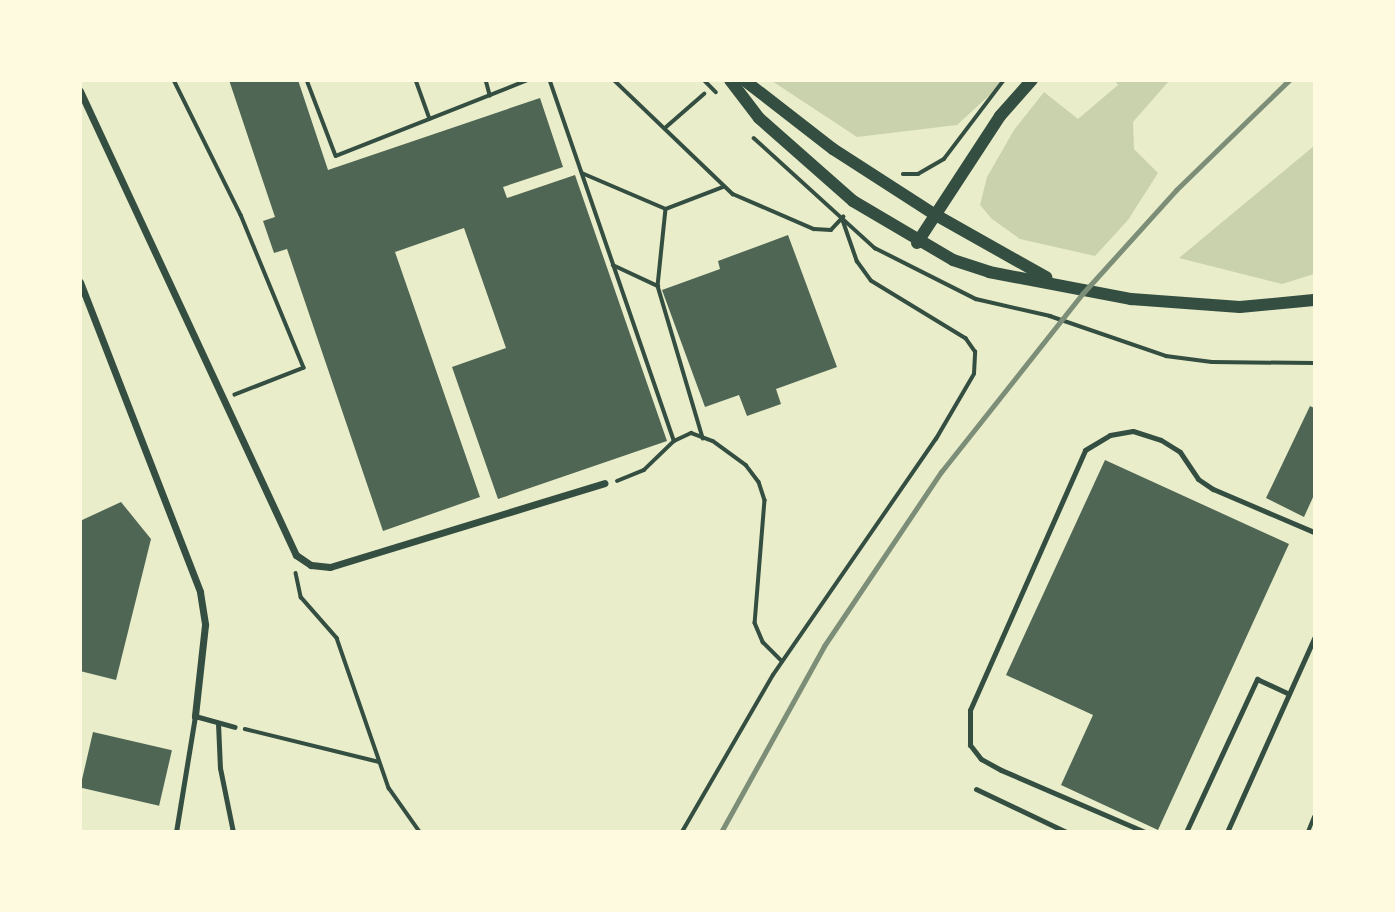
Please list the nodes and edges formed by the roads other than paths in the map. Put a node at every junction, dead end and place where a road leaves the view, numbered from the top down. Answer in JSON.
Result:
{"nodes":[{"id":1,"x":730,"y":80,"type":"edge"},
{"id":2,"x":744,"y":80,"type":"edge"},
{"id":3,"x":1032,"y":80,"type":"edge"},
{"id":4,"x":80,"y":91,"type":"edge"},
{"id":5,"x":934,"y":214,"type":"junction"},
{"id":6,"x":917,"y":243,"type":"junction"},
{"id":7,"x":80,"y":282,"type":"edge"},
{"id":8,"x":1055,"y":282,"type":"junction"},
{"id":9,"x":1314,"y":293,"type":"edge"},
{"id":10,"x":1314,"y":300,"type":"edge"},
{"id":11,"x":1273,"y":304,"type":"junction"},
{"id":12,"x":604,"y":483,"type":"road end"},
{"id":13,"x":1314,"y":531,"type":"edge"},
{"id":14,"x":1314,"y":638,"type":"edge"},
{"id":15,"x":1290,"y":694,"type":"junction"},
{"id":16,"x":195,"y":716,"type":"junction"},
{"id":17,"x":218,"y":723,"type":"junction"},
{"id":18,"x":234,"y":727,"type":"road end"},
{"id":19,"x":976,"y":789,"type":"dead end"},
{"id":20,"x":176,"y":831,"type":"edge"},
{"id":21,"x":233,"y":831,"type":"edge"},
{"id":22,"x":1066,"y":831,"type":"edge"},
{"id":23,"x":1145,"y":831,"type":"edge"},
{"id":24,"x":1186,"y":831,"type":"edge"},
{"id":25,"x":1227,"y":831,"type":"edge"}],
"edges":[{"from":1,"to":6,"type":"street"},
{"from":2,"to":5,"type":"street"},
{"from":3,"to":5,"type":"street"},
{"from":4,"to":12,"type":"street"},
{"from":5,"to":6,"type":"street"},
{"from":5,"to":8,"type":"street"},
{"from":6,"to":8,"type":"street"},
{"from":7,"to":16,"type":"street"},
{"from":8,"to":11,"type":"street"},
{"from":9,"to":11,"type":"street"},
{"from":10,"to":11,"type":"street"},
{"from":13,"to":23,"type":"lane"},
{"from":14,"to":15,"type":"lane"},
{"from":15,"to":24,"type":"lane"},
{"from":15,"to":25,"type":"lane"},
{"from":16,"to":17,"type":"lane"},
{"from":16,"to":20,"type":"lane"},
{"from":17,"to":18,"type":"lane"},
{"from":17,"to":21,"type":"lane"},
{"from":19,"to":22,"type":"lane"}]}
